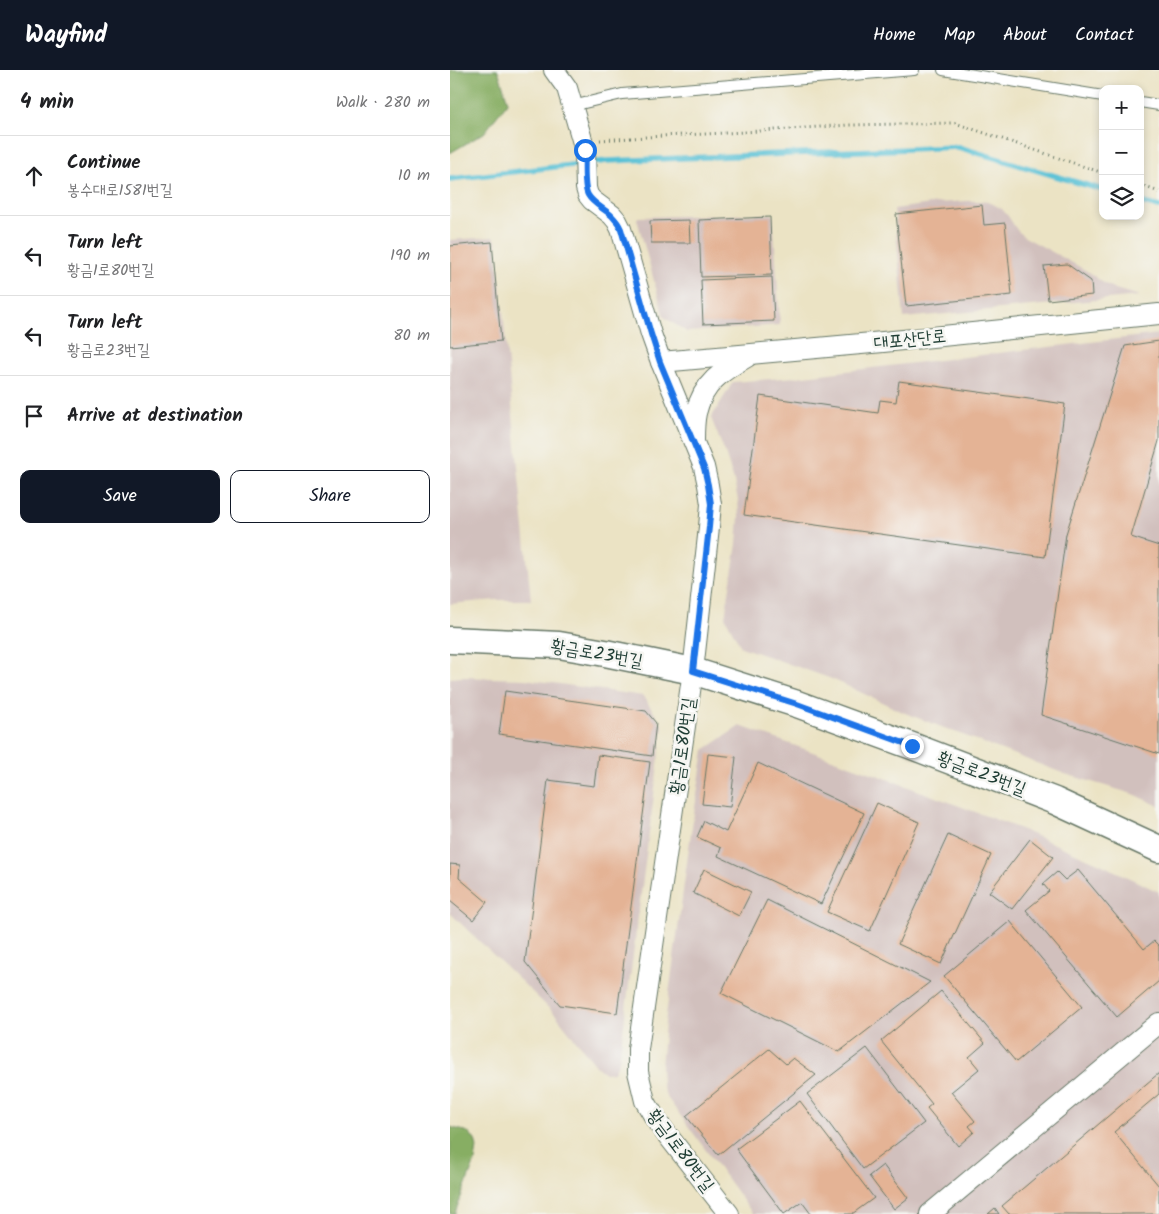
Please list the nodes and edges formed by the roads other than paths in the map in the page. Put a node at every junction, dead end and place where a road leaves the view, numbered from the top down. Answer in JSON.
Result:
{"nodes":[{"id":1,"x":554,"y":70,"type":"edge"},
{"id":2,"x":914,"y":70,"type":"edge"},
{"id":3,"x":943,"y":70,"type":"edge"},
{"id":4,"x":1099,"y":95,"type":"edge"},
{"id":5,"x":1144,"y":103,"type":"edge"},
{"id":6,"x":1159,"y":105,"type":"edge"},
{"id":7,"x":572,"y":106,"type":"junction"},
{"id":8,"x":1159,"y":314,"type":"edge"},
{"id":9,"x":752,"y":354,"type":"junction"},
{"id":10,"x":660,"y":362,"type":"junction"},
{"id":11,"x":694,"y":442,"type":"junction"},
{"id":12,"x":450,"y":640,"type":"edge"},
{"id":13,"x":693,"y":671,"type":"junction"},
{"id":14,"x":1159,"y":849,"type":"edge"},
{"id":15,"x":1159,"y":1024,"type":"edge"},
{"id":16,"x":729,"y":1214,"type":"edge"},
{"id":17,"x":930,"y":1214,"type":"edge"}],
"edges":[{"from":1,"to":7,"type":"street"},
{"from":2,"to":7,"type":"lane"},
{"from":3,"to":4,"type":"lane"},
{"from":5,"to":6,"type":"lane"},
{"from":7,"to":10,"type":"street","name":"황금1로80번길"},
{"from":8,"to":9,"type":"street","name":"대포산단로"},
{"from":9,"to":10,"type":"street","name":"대포산단로"},
{"from":9,"to":11,"type":"street"},
{"from":10,"to":11,"type":"street","name":"황금1로80번길"},
{"from":11,"to":13,"type":"street","name":"황금1로80번길"},
{"from":12,"to":13,"type":"street","name":"황금로23번길"},
{"from":13,"to":14,"type":"street","name":"황금로23번길"},
{"from":13,"to":16,"type":"street","name":"황금1로80번길"},
{"from":15,"to":17,"type":"street"}]}
